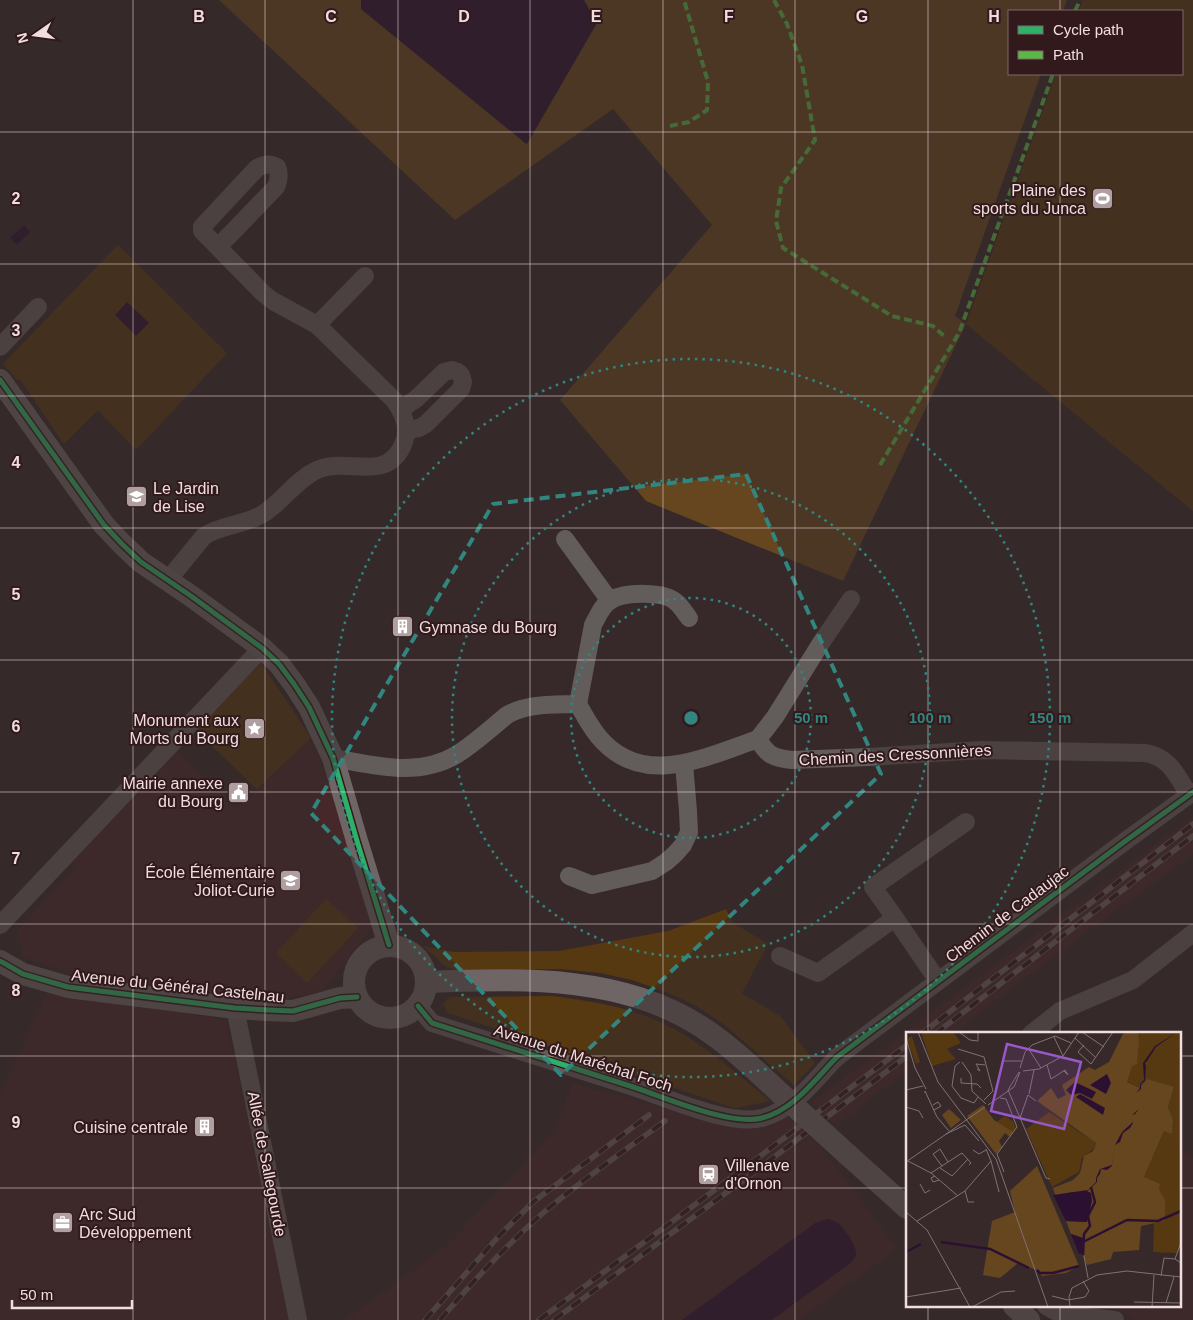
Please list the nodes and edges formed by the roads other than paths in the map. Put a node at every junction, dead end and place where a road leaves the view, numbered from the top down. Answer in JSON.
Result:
{"nodes":[{"id":1,"x":218,"y":247,"type":"junction"},
{"id":2,"x":365,"y":276,"type":"dead end"},
{"id":3,"x":38,"y":306,"type":"dead end"},
{"id":4,"x":317,"y":325,"type":"junction"},
{"id":5,"x":0,"y":346,"type":"edge"},
{"id":6,"x":0,"y":380,"type":"edge"},
{"id":7,"x":401,"y":409,"type":"junction"},
{"id":8,"x":406,"y":430,"type":"junction"},
{"id":9,"x":565,"y":539,"type":"dead end"},
{"id":10,"x":168,"y":580,"type":"junction"},
{"id":11,"x":851,"y":599,"type":"dead end"},
{"id":12,"x":610,"y":600,"type":"junction"},
{"id":13,"x":689,"y":618,"type":"dead end"},
{"id":14,"x":262,"y":648,"type":"junction"},
{"id":15,"x":578,"y":704,"type":"junction"},
{"id":16,"x":758,"y":739,"type":"junction"},
{"id":17,"x":333,"y":758,"type":"junction"},
{"id":18,"x":684,"y":764,"type":"junction"},
{"id":19,"x":1191,"y":794,"type":"edge"},
{"id":20,"x":966,"y":822,"type":"dead end"},
{"id":21,"x":568,"y":876,"type":"dead end"},
{"id":22,"x":895,"y":918,"type":"junction"},
{"id":23,"x":0,"y":925,"type":"edge"},
{"id":24,"x":1193,"y":933,"type":"edge"},
{"id":25,"x":389,"y":946,"type":"junction"},
{"id":26,"x":780,"y":956,"type":"dead end"},
{"id":27,"x":0,"y":961,"type":"edge"},
{"id":28,"x":938,"y":981,"type":"junction"},
{"id":29,"x":427,"y":982,"type":"junction"},
{"id":30,"x":356,"y":997,"type":"junction"},
{"id":31,"x":418,"y":1006,"type":"junction"},
{"id":32,"x":235,"y":1008,"type":"junction"},
{"id":33,"x":1034,"y":1032,"type":"edge"},
{"id":34,"x":749,"y":1120,"type":"joint"},
{"id":35,"x":906,"y":1207,"type":"edge"},
{"id":36,"x":1016,"y":1308,"type":"edge"},
{"id":37,"x":1050,"y":1308,"type":"edge"},
{"id":38,"x":298,"y":1320,"type":"edge"},
{"id":39,"x":1029,"y":1320,"type":"edge"},
{"id":40,"x":1115,"y":1320,"type":"edge"}],
"edges":[{"from":1,"to":1,"type":"street"},
{"from":1,"to":4,"type":"street"},
{"from":2,"to":4,"type":"street"},
{"from":3,"to":5,"type":"street"},
{"from":4,"to":7,"type":"street"},
{"from":6,"to":10,"type":"main road"},
{"from":7,"to":8,"type":"street"},
{"from":7,"to":8,"type":"street"},
{"from":8,"to":10,"type":"street"},
{"from":9,"to":12,"type":"street"},
{"from":10,"to":14,"type":"main road"},
{"from":11,"to":16,"type":"street"},
{"from":12,"to":13,"type":"street"},
{"from":12,"to":15,"type":"street"},
{"from":14,"to":17,"type":"main road"},
{"from":14,"to":23,"type":"street"},
{"from":15,"to":17,"type":"street"},
{"from":15,"to":18,"type":"street"},
{"from":16,"to":18,"type":"street"},
{"from":16,"to":19,"type":"street","name":"Chemin des Cressonnières"},
{"from":17,"to":25,"type":"main road"},
{"from":18,"to":21,"type":"street"},
{"from":19,"to":28,"type":"street","name":"Chemin de Cadaujac"},
{"from":20,"to":22,"type":"street"},
{"from":22,"to":26,"type":"street"},
{"from":22,"to":28,"type":"street"},
{"from":24,"to":33,"type":"street"},
{"from":25,"to":29,"type":"main road"},
{"from":25,"to":30,"type":"main road"},
{"from":27,"to":32,"type":"main road","name":"Avenue du Général Castelnau"},
{"from":28,"to":34,"type":"street","name":"Chemin de Cadaujac"},
{"from":29,"to":31,"type":"main road"},
{"from":29,"to":35,"type":"main road","bridge":true},
{"from":30,"to":31,"type":"main road"},
{"from":30,"to":32,"type":"main road","name":"Avenue du Général Castelnau"},
{"from":31,"to":34,"type":"street","name":"Avenue du Maréchal Foch"},
{"from":32,"to":38,"type":"street","name":"Allée de Sallegourde"},
{"from":36,"to":39,"type":"main road"},
{"from":37,"to":40,"type":"street"}]}
